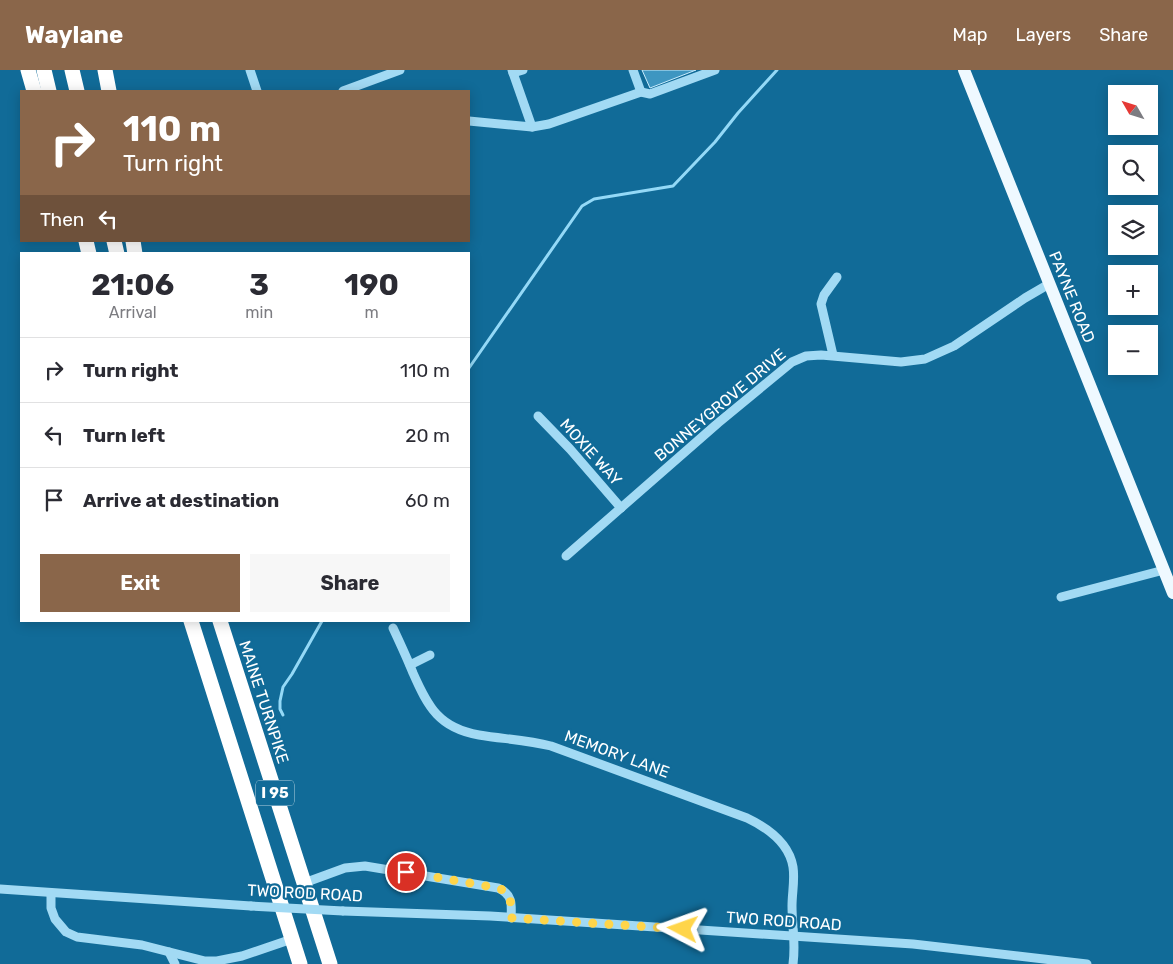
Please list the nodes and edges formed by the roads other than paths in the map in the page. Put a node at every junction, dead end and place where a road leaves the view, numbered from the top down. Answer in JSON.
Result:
{"nodes":[{"id":1,"x":28,"y":70,"type":"edge"},
{"id":2,"x":44,"y":70,"type":"edge"},
{"id":3,"x":72,"y":70,"type":"edge"},
{"id":4,"x":105,"y":70,"type":"edge"},
{"id":5,"x":250,"y":70,"type":"edge"},
{"id":6,"x":400,"y":70,"type":"edge"},
{"id":7,"x":522,"y":70,"type":"edge"},
{"id":8,"x":633,"y":70,"type":"edge"},
{"id":9,"x":715,"y":70,"type":"edge"},
{"id":10,"x":964,"y":70,"type":"edge"},
{"id":11,"x":512,"y":72,"type":"edge"},
{"id":12,"x":34,"y":90,"type":"edge"},
{"id":13,"x":49,"y":90,"type":"edge"},
{"id":14,"x":77,"y":90,"type":"edge"},
{"id":15,"x":109,"y":90,"type":"edge"},
{"id":16,"x":257,"y":90,"type":"edge"},
{"id":17,"x":346,"y":90,"type":"edge"},
{"id":18,"x":640,"y":92,"type":"junction"},
{"id":19,"x":470,"y":121,"type":"edge"},
{"id":20,"x":532,"y":127,"type":"junction"},
{"id":21,"x":837,"y":278,"type":"dead end"},
{"id":22,"x":1049,"y":284,"type":"junction"},
{"id":23,"x":834,"y":355,"type":"junction"},
{"id":24,"x":538,"y":416,"type":"dead end"},
{"id":25,"x":621,"y":508,"type":"junction"},
{"id":26,"x":566,"y":556,"type":"dead end"},
{"id":27,"x":1164,"y":570,"type":"junction"},
{"id":28,"x":1173,"y":593,"type":"edge"},
{"id":29,"x":1061,"y":597,"type":"dead end"},
{"id":30,"x":190,"y":622,"type":"edge"},
{"id":31,"x":220,"y":622,"type":"edge"},
{"id":32,"x":393,"y":628,"type":"dead end"},
{"id":33,"x":430,"y":655,"type":"dead end"},
{"id":34,"x":410,"y":665,"type":"junction"},
{"id":35,"x":304,"y":883,"type":"junction"},
{"id":36,"x":0,"y":889,"type":"edge"},
{"id":37,"x":51,"y":892,"type":"junction"},
{"id":38,"x":512,"y":918,"type":"junction"},
{"id":39,"x":795,"y":937,"type":"junction"},
{"id":40,"x":292,"y":939,"type":"junction"},
{"id":41,"x":169,"y":952,"type":"junction"},
{"id":42,"x":1037,"y":961,"type":"edge"},
{"id":43,"x":175,"y":964,"type":"edge"},
{"id":44,"x":300,"y":964,"type":"edge"},
{"id":45,"x":330,"y":964,"type":"edge"},
{"id":46,"x":793,"y":964,"type":"edge"},
{"id":47,"x":1087,"y":964,"type":"edge"}],
"edges":[{"from":1,"to":12,"type":"highway"},
{"from":2,"to":13,"type":"highway"},
{"from":3,"to":14,"type":"highway"},
{"from":4,"to":15,"type":"highway"},
{"from":5,"to":16,"type":"street"},
{"from":6,"to":17,"type":"street"},
{"from":7,"to":11,"type":"street"},
{"from":8,"to":18,"type":"street"},
{"from":9,"to":18,"type":"street"},
{"from":10,"to":22,"type":"main road","name":"PAYNE ROAD"},
{"from":11,"to":20,"type":"street"},
{"from":18,"to":20,"type":"street"},
{"from":19,"to":20,"type":"street"},
{"from":21,"to":23,"type":"street"},
{"from":22,"to":23,"type":"street","name":"BONNEYGROVE DRIVE"},
{"from":22,"to":27,"type":"main road","name":"PAYNE ROAD"},
{"from":23,"to":25,"type":"street","name":"BONNEYGROVE DRIVE"},
{"from":24,"to":25,"type":"street","name":"MOXIE WAY"},
{"from":25,"to":26,"type":"street","name":"BONNEYGROVE DRIVE"},
{"from":27,"to":28,"type":"main road","name":"PAYNE ROAD"},
{"from":27,"to":29,"type":"street"},
{"from":30,"to":40,"type":"highway","number":"I 95"},
{"from":31,"to":35,"type":"highway","name":"MAINE TURNPIKE","number":"I 95"},
{"from":32,"to":34,"type":"street","name":"MEMORY LANE"},
{"from":33,"to":34,"type":"street"},
{"from":34,"to":39,"type":"street","name":"MEMORY LANE"},
{"from":35,"to":38,"type":"street"},
{"from":35,"to":45,"type":"highway","name":"MAINE TURNPIKE","number":"I 95"},
{"from":36,"to":37,"type":"street","name":"TWO ROD ROAD"},
{"from":37,"to":38,"type":"street","name":"TWO ROD ROAD","bridge":true},
{"from":37,"to":41,"type":"street"},
{"from":38,"to":39,"type":"street","name":"TWO ROD ROAD"},
{"from":39,"to":42,"type":"street","name":"TWO ROD ROAD"},
{"from":39,"to":46,"type":"street","name":"MEMORY LANE"},
{"from":40,"to":41,"type":"street"},
{"from":40,"to":44,"type":"highway","number":"I 95"},
{"from":41,"to":43,"type":"street"},
{"from":42,"to":47,"type":"street","name":"TWO ROD ROAD"}]}
